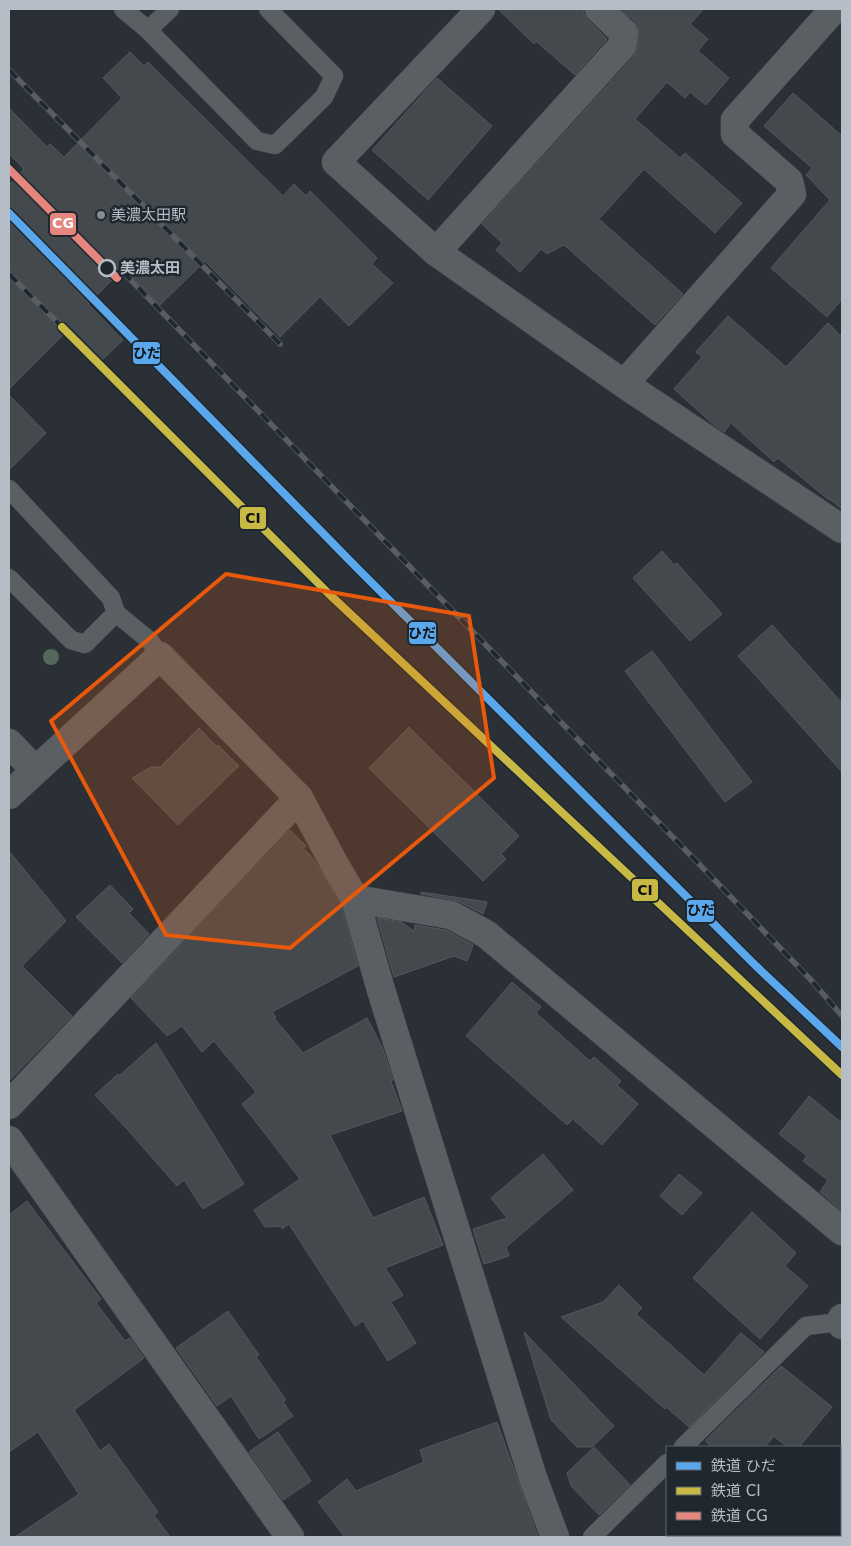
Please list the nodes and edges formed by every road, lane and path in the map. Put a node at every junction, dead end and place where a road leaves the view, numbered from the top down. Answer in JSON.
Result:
{"nodes":[{"id":1,"x":123,"y":9,"type":"edge"},
{"id":2,"x":170,"y":9,"type":"edge"},
{"id":3,"x":268,"y":9,"type":"edge"},
{"id":4,"x":481,"y":9,"type":"edge"},
{"id":5,"x":599,"y":9,"type":"edge"},
{"id":6,"x":834,"y":9,"type":"edge"},
{"id":7,"x":148,"y":30,"type":"junction"},
{"id":8,"x":436,"y":252,"type":"junction"},
{"id":9,"x":624,"y":384,"type":"junction"},
{"id":10,"x":9,"y":489,"type":"edge"},
{"id":11,"x":842,"y":529,"type":"edge"},
{"id":12,"x":9,"y":578,"type":"edge"},
{"id":13,"x":116,"y":613,"type":"junction"},
{"id":14,"x":160,"y":656,"type":"junction"},
{"id":15,"x":9,"y":743,"type":"edge"},
{"id":16,"x":35,"y":770,"type":"junction"},
{"id":17,"x":9,"y":795,"type":"edge"},
{"id":18,"x":299,"y":798,"type":"junction"},
{"id":19,"x":355,"y":899,"type":"junction"},
{"id":20,"x":9,"y":1105,"type":"edge"},
{"id":21,"x":9,"y":1140,"type":"edge"},
{"id":22,"x":842,"y":1231,"type":"edge"},
{"id":23,"x":841,"y":1321,"type":"edge"},
{"id":24,"x":684,"y":1446,"type":"edge"},
{"id":25,"x":666,"y":1468,"type":"edge"},
{"id":26,"x":290,"y":1537,"type":"edge"},
{"id":27,"x":555,"y":1537,"type":"edge"},
{"id":28,"x":592,"y":1537,"type":"edge"}],
"edges":[{"from":1,"to":7,"type":"lane"},
{"from":2,"to":7,"type":"lane"},
{"from":3,"to":7,"type":"lane"},
{"from":4,"to":8,"type":"street"},
{"from":5,"to":8,"type":"street"},
{"from":6,"to":9,"type":"street"},
{"from":8,"to":9,"type":"street"},
{"from":9,"to":11,"type":"street"},
{"from":10,"to":13,"type":"lane"},
{"from":12,"to":13,"type":"lane"},
{"from":13,"to":14,"type":"lane"},
{"from":14,"to":16,"type":"street"},
{"from":14,"to":18,"type":"street"},
{"from":15,"to":16,"type":"street"},
{"from":16,"to":17,"type":"street"},
{"from":18,"to":19,"type":"street"},
{"from":18,"to":20,"type":"street"},
{"from":19,"to":22,"type":"street"},
{"from":19,"to":27,"type":"street"},
{"from":21,"to":26,"type":"street"},
{"from":23,"to":24,"type":"lane"},
{"from":25,"to":28,"type":"lane"}]}
